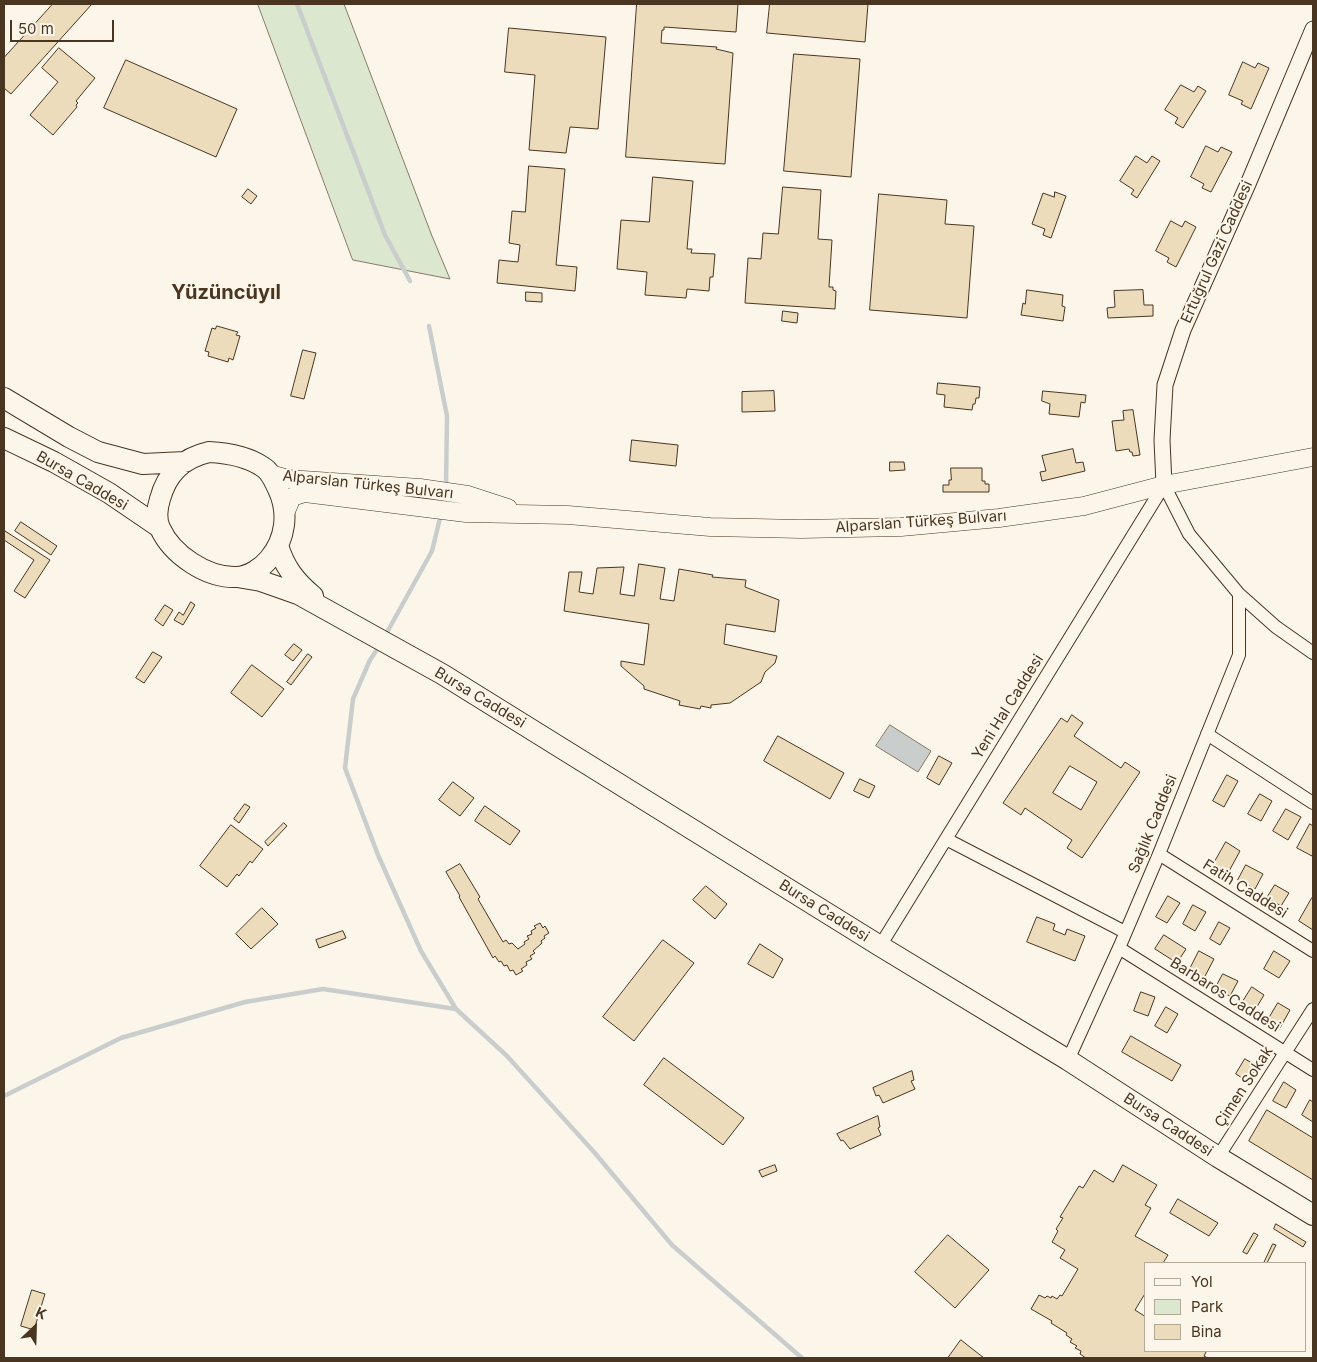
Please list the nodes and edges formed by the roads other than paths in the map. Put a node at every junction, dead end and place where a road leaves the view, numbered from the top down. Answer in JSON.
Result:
{"nodes":[{"id":1,"x":1313,"y":29,"type":"edge"},
{"id":2,"x":4,"y":398,"type":"edge"},
{"id":3,"x":4,"y":438,"type":"edge"},
{"id":4,"x":1313,"y":457,"type":"edge"},
{"id":5,"x":185,"y":462,"type":"junction"},
{"id":6,"x":270,"y":474,"type":"junction"},
{"id":7,"x":1164,"y":485,"type":"junction"},
{"id":8,"x":286,"y":511,"type":"junction"},
{"id":9,"x":523,"y":513,"type":"junction"},
{"id":10,"x":159,"y":527,"type":"junction"},
{"id":11,"x":278,"y":545,"type":"junction"},
{"id":12,"x":237,"y":577,"type":"junction"},
{"id":13,"x":1239,"y":594,"type":"junction"},
{"id":14,"x":332,"y":612,"type":"junction"},
{"id":15,"x":1313,"y":653,"type":"edge"},
{"id":16,"x":1207,"y":734,"type":"junction"},
{"id":17,"x":1313,"y":803,"type":"edge"},
{"id":18,"x":946,"y":839,"type":"junction"},
{"id":19,"x":1159,"y":854,"type":"junction"},
{"id":20,"x":1126,"y":932,"type":"junction"},
{"id":21,"x":880,"y":946,"type":"junction"},
{"id":22,"x":1119,"y":948,"type":"junction"},
{"id":23,"x":1313,"y":951,"type":"edge"},
{"id":24,"x":1313,"y":1009,"type":"edge"},
{"id":25,"x":1286,"y":1053,"type":"junction"},
{"id":26,"x":1068,"y":1060,"type":"junction"},
{"id":27,"x":1313,"y":1070,"type":"edge"},
{"id":28,"x":1218,"y":1157,"type":"junction"},
{"id":29,"x":1313,"y":1215,"type":"edge"}],
"edges":[{"from":1,"to":7,"type":"street","name":"Ertuğrul Gazi Caddesi"},
{"from":2,"to":5,"type":"main road","name":"Bursa Caddesi"},
{"from":3,"to":10,"type":"main road","name":"Bursa Caddesi"},
{"from":4,"to":7,"type":"main road","name":"Alparslan Türkeş Bulvarı"},
{"from":5,"to":6,"type":"main road"},
{"from":5,"to":10,"type":"main road"},
{"from":6,"to":8,"type":"main road"},
{"from":6,"to":9,"type":"main road","name":"Alparslan Türkeş Bulvarı"},
{"from":7,"to":9,"type":"main road","name":"Alparslan Türkeş Bulvarı"},
{"from":7,"to":13,"type":"street"},
{"from":7,"to":18,"type":"street","name":"Yeni Hal Caddesi"},
{"from":8,"to":9,"type":"main road","name":"Alparslan Türkeş Bulvarı"},
{"from":8,"to":11,"type":"main road"},
{"from":10,"to":12,"type":"main road"},
{"from":11,"to":12,"type":"main road"},
{"from":11,"to":14,"type":"main road","name":"Bursa Caddesi"},
{"from":12,"to":14,"type":"main road","name":"Bursa Caddesi"},
{"from":13,"to":15,"type":"street"},
{"from":13,"to":16,"type":"street","name":"Sağlık Caddesi"},
{"from":14,"to":21,"type":"main road","name":"Bursa Caddesi"},
{"from":16,"to":17,"type":"street"},
{"from":16,"to":19,"type":"street","name":"Sağlık Caddesi"},
{"from":18,"to":20,"type":"street"},
{"from":18,"to":21,"type":"street","name":"Yeni Hal Caddesi"},
{"from":19,"to":20,"type":"street","name":"Sağlık Caddesi"},
{"from":19,"to":23,"type":"street","name":"Fatih Caddesi"},
{"from":20,"to":22,"type":"street","name":"Sağlık Caddesi"},
{"from":21,"to":26,"type":"main road","name":"Bursa Caddesi"},
{"from":22,"to":25,"type":"street","name":"Barbaros Caddesi"},
{"from":22,"to":26,"type":"street","name":"Sağlık Caddesi"},
{"from":24,"to":25,"type":"street","name":"Çimen Sokak"},
{"from":25,"to":27,"type":"street","name":"Barbaros Caddesi"},
{"from":25,"to":28,"type":"street","name":"Çimen Sokak"},
{"from":26,"to":28,"type":"main road","name":"Bursa Caddesi"},
{"from":28,"to":29,"type":"main road","name":"Bursa Caddesi"}]}
